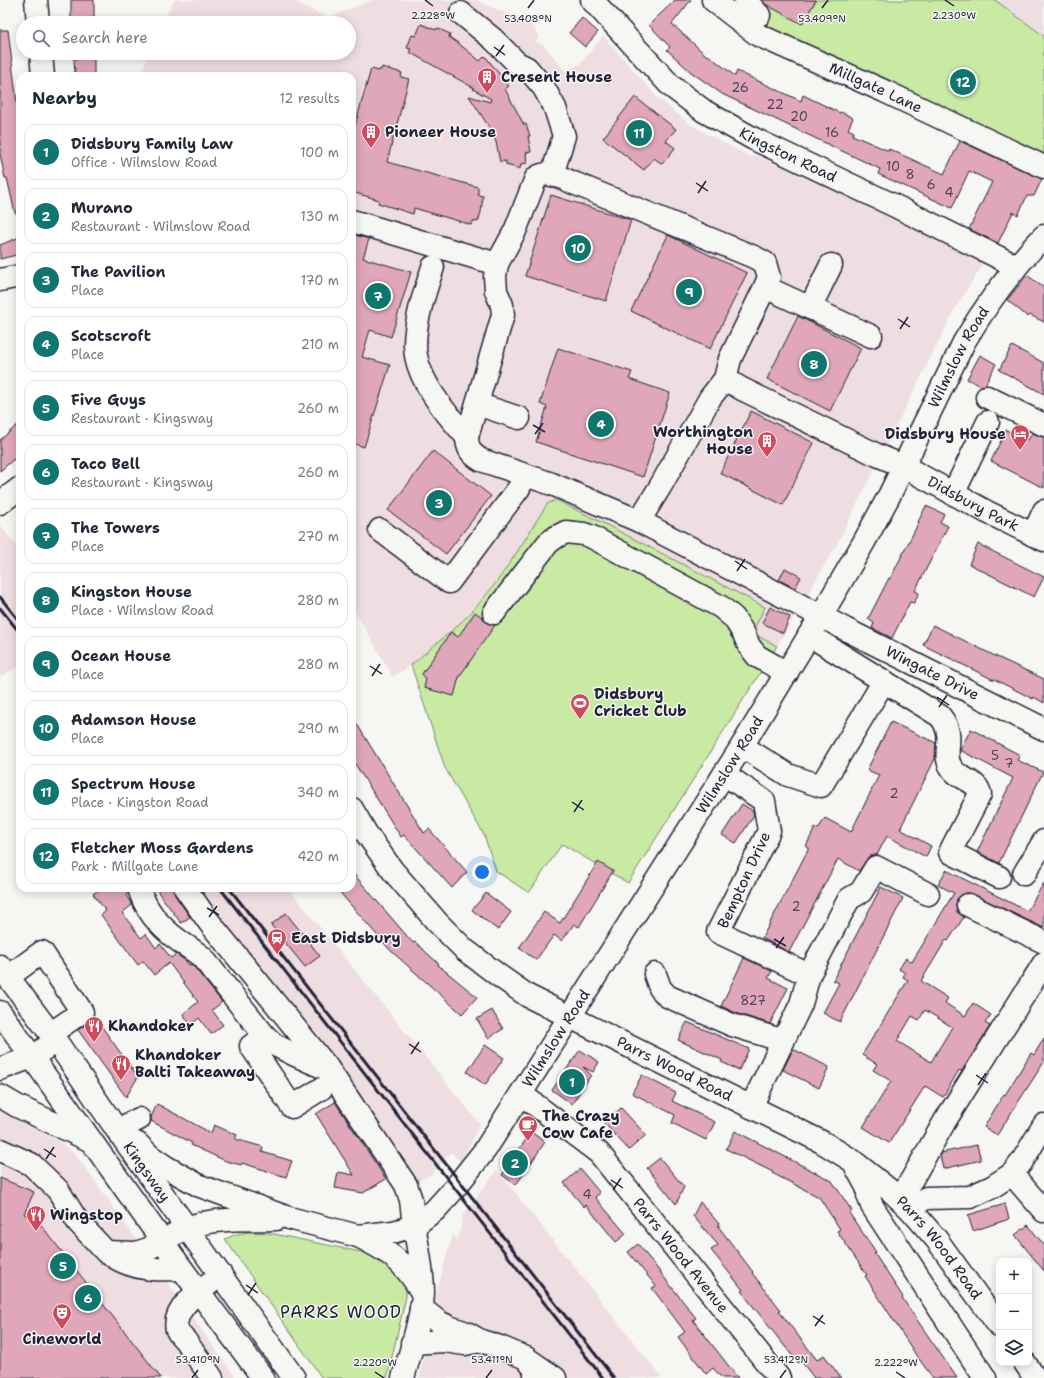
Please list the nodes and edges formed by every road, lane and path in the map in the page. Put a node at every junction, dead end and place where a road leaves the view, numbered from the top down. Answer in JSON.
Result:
{"nodes":[{"id":1,"x":36,"y":0,"type":"edge"},
{"id":2,"x":592,"y":0,"type":"edge"},
{"id":3,"x":713,"y":0,"type":"edge"},
{"id":4,"x":461,"y":13,"type":"dead end"},
{"id":5,"x":37,"y":16,"type":"edge"},
{"id":6,"x":42,"y":60,"type":"edge"},
{"id":7,"x":43,"y":72,"type":"edge"},
{"id":8,"x":1044,"y":167,"type":"edge"},
{"id":9,"x":552,"y":175,"type":"junction"},
{"id":10,"x":356,"y":222,"type":"edge"},
{"id":11,"x":1041,"y":244,"type":"edge"},
{"id":12,"x":497,"y":264,"type":"junction"},
{"id":13,"x":831,"y":265,"type":"dead end"},
{"id":14,"x":1016,"y":266,"type":"junction"},
{"id":15,"x":433,"y":267,"type":"dead end"},
{"id":16,"x":16,"y":277,"type":"edge"},
{"id":17,"x":0,"y":280,"type":"edge"},
{"id":18,"x":765,"y":287,"type":"junction"},
{"id":19,"x":810,"y":308,"type":"junction"},
{"id":20,"x":870,"y":336,"type":"dead end"},
{"id":21,"x":725,"y":379,"type":"junction"},
{"id":22,"x":987,"y":397,"type":"dead end"},
{"id":23,"x":477,"y":404,"type":"junction"},
{"id":24,"x":519,"y":418,"type":"dead end"},
{"id":25,"x":988,"y":422,"type":"dead end"},
{"id":26,"x":1044,"y":425,"type":"edge"},
{"id":27,"x":467,"y":437,"type":"junction"},
{"id":28,"x":903,"y":466,"type":"junction"},
{"id":29,"x":525,"y":475,"type":"junction"},
{"id":30,"x":16,"y":491,"type":"edge"},
{"id":31,"x":953,"y":494,"type":"junction"},
{"id":32,"x":0,"y":503,"type":"edge"},
{"id":33,"x":1044,"y":511,"type":"edge"},
{"id":34,"x":640,"y":521,"type":"junction"},
{"id":35,"x":380,"y":530,"type":"dead end"},
{"id":36,"x":1039,"y":537,"type":"edge"},
{"id":37,"x":494,"y":613,"type":"dead end"},
{"id":38,"x":821,"y":616,"type":"junction"},
{"id":39,"x":809,"y":635,"type":"junction"},
{"id":40,"x":787,"y":673,"type":"junction"},
{"id":41,"x":884,"y":681,"type":"junction"},
{"id":42,"x":1044,"y":729,"type":"edge"},
{"id":43,"x":742,"y":746,"type":"junction"},
{"id":44,"x":724,"y":774,"type":"junction"},
{"id":45,"x":356,"y":816,"type":"edge"},
{"id":46,"x":1044,"y":841,"type":"edge"},
{"id":47,"x":1024,"y":874,"type":"dead end"},
{"id":48,"x":999,"y":877,"type":"dead end"},
{"id":49,"x":141,"y":892,"type":"edge"},
{"id":50,"x":188,"y":892,"type":"edge"},
{"id":51,"x":928,"y":894,"type":"dead end"},
{"id":52,"x":968,"y":905,"type":"dead end"},
{"id":53,"x":1044,"y":942,"type":"edge"},
{"id":54,"x":1044,"y":963,"type":"edge"},
{"id":55,"x":4,"y":972,"type":"edge"},
{"id":56,"x":655,"y":974,"type":"dead end"},
{"id":57,"x":809,"y":975,"type":"junction"},
{"id":58,"x":0,"y":1015,"type":"edge"},
{"id":59,"x":570,"y":1017,"type":"junction"},
{"id":60,"x":265,"y":1036,"type":"junction"},
{"id":61,"x":53,"y":1038,"type":"junction"},
{"id":62,"x":783,"y":1042,"type":"junction"},
{"id":63,"x":32,"y":1057,"type":"junction"},
{"id":64,"x":0,"y":1069,"type":"edge"},
{"id":65,"x":325,"y":1079,"type":"junction"},
{"id":66,"x":521,"y":1094,"type":"junction"},
{"id":67,"x":0,"y":1096,"type":"edge"},
{"id":68,"x":751,"y":1107,"type":"junction"},
{"id":69,"x":139,"y":1119,"type":"dead end"},
{"id":70,"x":1044,"y":1125,"type":"edge"},
{"id":71,"x":119,"y":1133,"type":"junction"},
{"id":72,"x":89,"y":1140,"type":"junction"},
{"id":73,"x":0,"y":1150,"type":"edge"},
{"id":74,"x":852,"y":1161,"type":"junction"},
{"id":75,"x":1012,"y":1174,"type":"junction"},
{"id":76,"x":905,"y":1204,"type":"junction"},
{"id":77,"x":1044,"y":1211,"type":"edge"},
{"id":78,"x":289,"y":1218,"type":"junction"},
{"id":79,"x":414,"y":1226,"type":"junction"},
{"id":80,"x":187,"y":1228,"type":"junction"},
{"id":81,"x":358,"y":1236,"type":"junction"},
{"id":82,"x":162,"y":1241,"type":"junction"},
{"id":83,"x":106,"y":1252,"type":"junction"},
{"id":84,"x":182,"y":1269,"type":"junction"},
{"id":85,"x":221,"y":1275,"type":"junction"},
{"id":86,"x":198,"y":1291,"type":"junction"},
{"id":87,"x":422,"y":1301,"type":"junction"},
{"id":88,"x":996,"y":1322,"type":"edge"},
{"id":89,"x":481,"y":1341,"type":"junction"},
{"id":90,"x":412,"y":1343,"type":"junction"},
{"id":91,"x":526,"y":1358,"type":"junction"},
{"id":92,"x":1027,"y":1366,"type":"edge"},
{"id":93,"x":212,"y":1378,"type":"edge"},
{"id":94,"x":264,"y":1378,"type":"edge"},
{"id":95,"x":294,"y":1378,"type":"edge"},
{"id":96,"x":403,"y":1378,"type":"edge"},
{"id":97,"x":535,"y":1378,"type":"edge"},
{"id":98,"x":555,"y":1378,"type":"edge"},
{"id":99,"x":779,"y":1378,"type":"edge"},
{"id":100,"x":985,"y":1378,"type":"edge"},
{"id":101,"x":1035,"y":1378,"type":"edge"}],
"edges":[{"from":1,"to":5,"type":"main road"},
{"from":2,"to":14,"type":"main road","name":"Kingston Road"},
{"from":3,"to":8,"type":"main road","name":"Millgate Lane"},
{"from":4,"to":9,"type":"main road"},
{"from":6,"to":7,"type":"main road"},
{"from":9,"to":12,"type":"main road"},
{"from":9,"to":18,"type":"main road"},
{"from":10,"to":12,"type":"main road"},
{"from":11,"to":14,"type":"main road","name":"Wilmslow Road"},
{"from":12,"to":23,"type":"main road"},
{"from":13,"to":19,"type":"main road"},
{"from":14,"to":28,"type":"main road","name":"Wilmslow Road"},
{"from":15,"to":27,"type":"main road"},
{"from":16,"to":17,"type":"main road"},
{"from":18,"to":19,"type":"main road"},
{"from":18,"to":21,"type":"main road"},
{"from":19,"to":20,"type":"main road"},
{"from":21,"to":28,"type":"main road","name":"Didsbury Park"},
{"from":21,"to":34,"type":"main road"},
{"from":22,"to":26,"type":"main road"},
{"from":23,"to":24,"type":"main road"},
{"from":23,"to":27,"type":"main road"},
{"from":25,"to":31,"type":"main road"},
{"from":27,"to":29,"type":"main road","name":"Wingate Drive"},
{"from":28,"to":31,"type":"main road","name":"Didsbury Park"},
{"from":28,"to":38,"type":"main road","name":"Wilmslow Road"},
{"from":29,"to":34,"type":"main road","name":"Wingate Drive"},
{"from":29,"to":35,"type":"main road"},
{"from":30,"to":32,"type":"main road"},
{"from":31,"to":36,"type":"main road","name":"Didsbury Park"},
{"from":33,"to":36,"type":"main road"},
{"from":34,"to":38,"type":"main road","name":"Wingate Drive"},
{"from":37,"to":40,"type":"main road"},
{"from":38,"to":39,"type":"main road","name":"Wilmslow Road"},
{"from":38,"to":42,"type":"main road","name":"Wingate Drive"},
{"from":39,"to":40,"type":"main road","name":"Wilmslow Road"},
{"from":39,"to":41,"type":"main road"},
{"from":40,"to":43,"type":"main road","name":"Wilmslow Road"},
{"from":41,"to":43,"type":"main road"},
{"from":41,"to":48,"type":"main road"},
{"from":43,"to":44,"type":"main road","name":"Wilmslow Road"},
{"from":44,"to":57,"type":"main road","name":"Bempton Drive"},
{"from":44,"to":59,"type":"main road","name":"Wilmslow Road"},
{"from":45,"to":59,"type":"main road","name":"Parrs Wood Road"},
{"from":46,"to":47,"type":"main road"},
{"from":49,"to":60,"type":"main road"},
{"from":50,"to":65,"type":"main road"},
{"from":51,"to":57,"type":"main road"},
{"from":52,"to":53,"type":"main road"},
{"from":54,"to":76,"type":"main road"},
{"from":55,"to":61,"type":"main road","name":"Kingsway"},
{"from":55,"to":61,"type":"main road"},
{"from":56,"to":62,"type":"main road"},
{"from":57,"to":62,"type":"main road"},
{"from":58,"to":63,"type":"main road","name":"Kingsway"},
{"from":59,"to":66,"type":"main road","name":"Wilmslow Road"},
{"from":59,"to":68,"type":"main road","name":"Parrs Wood Road"},
{"from":60,"to":65,"type":"main road"},
{"from":60,"to":65,"type":"main road"},
{"from":61,"to":63,"type":"main road"},
{"from":61,"to":71,"type":"main road","name":"Kingsway"},
{"from":62,"to":68,"type":"main road"},
{"from":63,"to":64,"type":"main road"},
{"from":63,"to":72,"type":"main road","name":"Kingsway"},
{"from":65,"to":79,"type":"main road"},
{"from":66,"to":79,"type":"main road","name":"Wilmslow Road"},
{"from":66,"to":99,"type":"main road","name":"Parrs Wood Avenue"},
{"from":67,"to":72,"type":"main road"},
{"from":68,"to":74,"type":"main road","name":"Parrs Wood Road"},
{"from":69,"to":71,"type":"main road"},
{"from":70,"to":75,"type":"main road"},
{"from":71,"to":78,"type":"main road","name":"Wilmslow Road"},
{"from":71,"to":80,"type":"main road","name":"Kingsway"},
{"from":72,"to":82,"type":"main road","name":"Kingsway"},
{"from":73,"to":83,"type":"main road"},
{"from":74,"to":76,"type":"main road","name":"Parrs Wood Road"},
{"from":74,"to":100,"type":"main road"},
{"from":75,"to":76,"type":"main road"},
{"from":75,"to":77,"type":"main road"},
{"from":76,"to":88,"type":"main road","name":"Parrs Wood Road"},
{"from":78,"to":80,"type":"main road","name":"Wilmslow Road"},
{"from":78,"to":81,"type":"main road","name":"Wilmslow Road"},
{"from":79,"to":81,"type":"main road","name":"Wilmslow Road"},
{"from":79,"to":87,"type":"main road"},
{"from":80,"to":82,"type":"main road","name":"Wilmslow Road"},
{"from":80,"to":85,"type":"main road","name":"Kingsway"},
{"from":81,"to":87,"type":"main road","name":"Wilmslow Road"},
{"from":82,"to":83,"type":"main road","name":"Wilmslow Road"},
{"from":82,"to":84,"type":"main road","name":"Kingsway"},
{"from":83,"to":84,"type":"main road"},
{"from":84,"to":86,"type":"main road","name":"Kingsway"},
{"from":85,"to":86,"type":"main road"},
{"from":85,"to":95,"type":"main road","name":"Kingsway"},
{"from":86,"to":93,"type":"main road"},
{"from":86,"to":94,"type":"main road","name":"Kingsway"},
{"from":87,"to":89,"type":"main road","name":"Wilmslow Road"},
{"from":87,"to":90,"type":"main road"},
{"from":89,"to":90,"type":"main road"},
{"from":89,"to":91,"type":"main road","name":"Wilmslow Road"},
{"from":90,"to":96,"type":"main road"},
{"from":91,"to":97,"type":"main road"},
{"from":91,"to":98,"type":"main road","name":"Wilmslow Road"},
{"from":92,"to":101,"type":"main road"}]}
